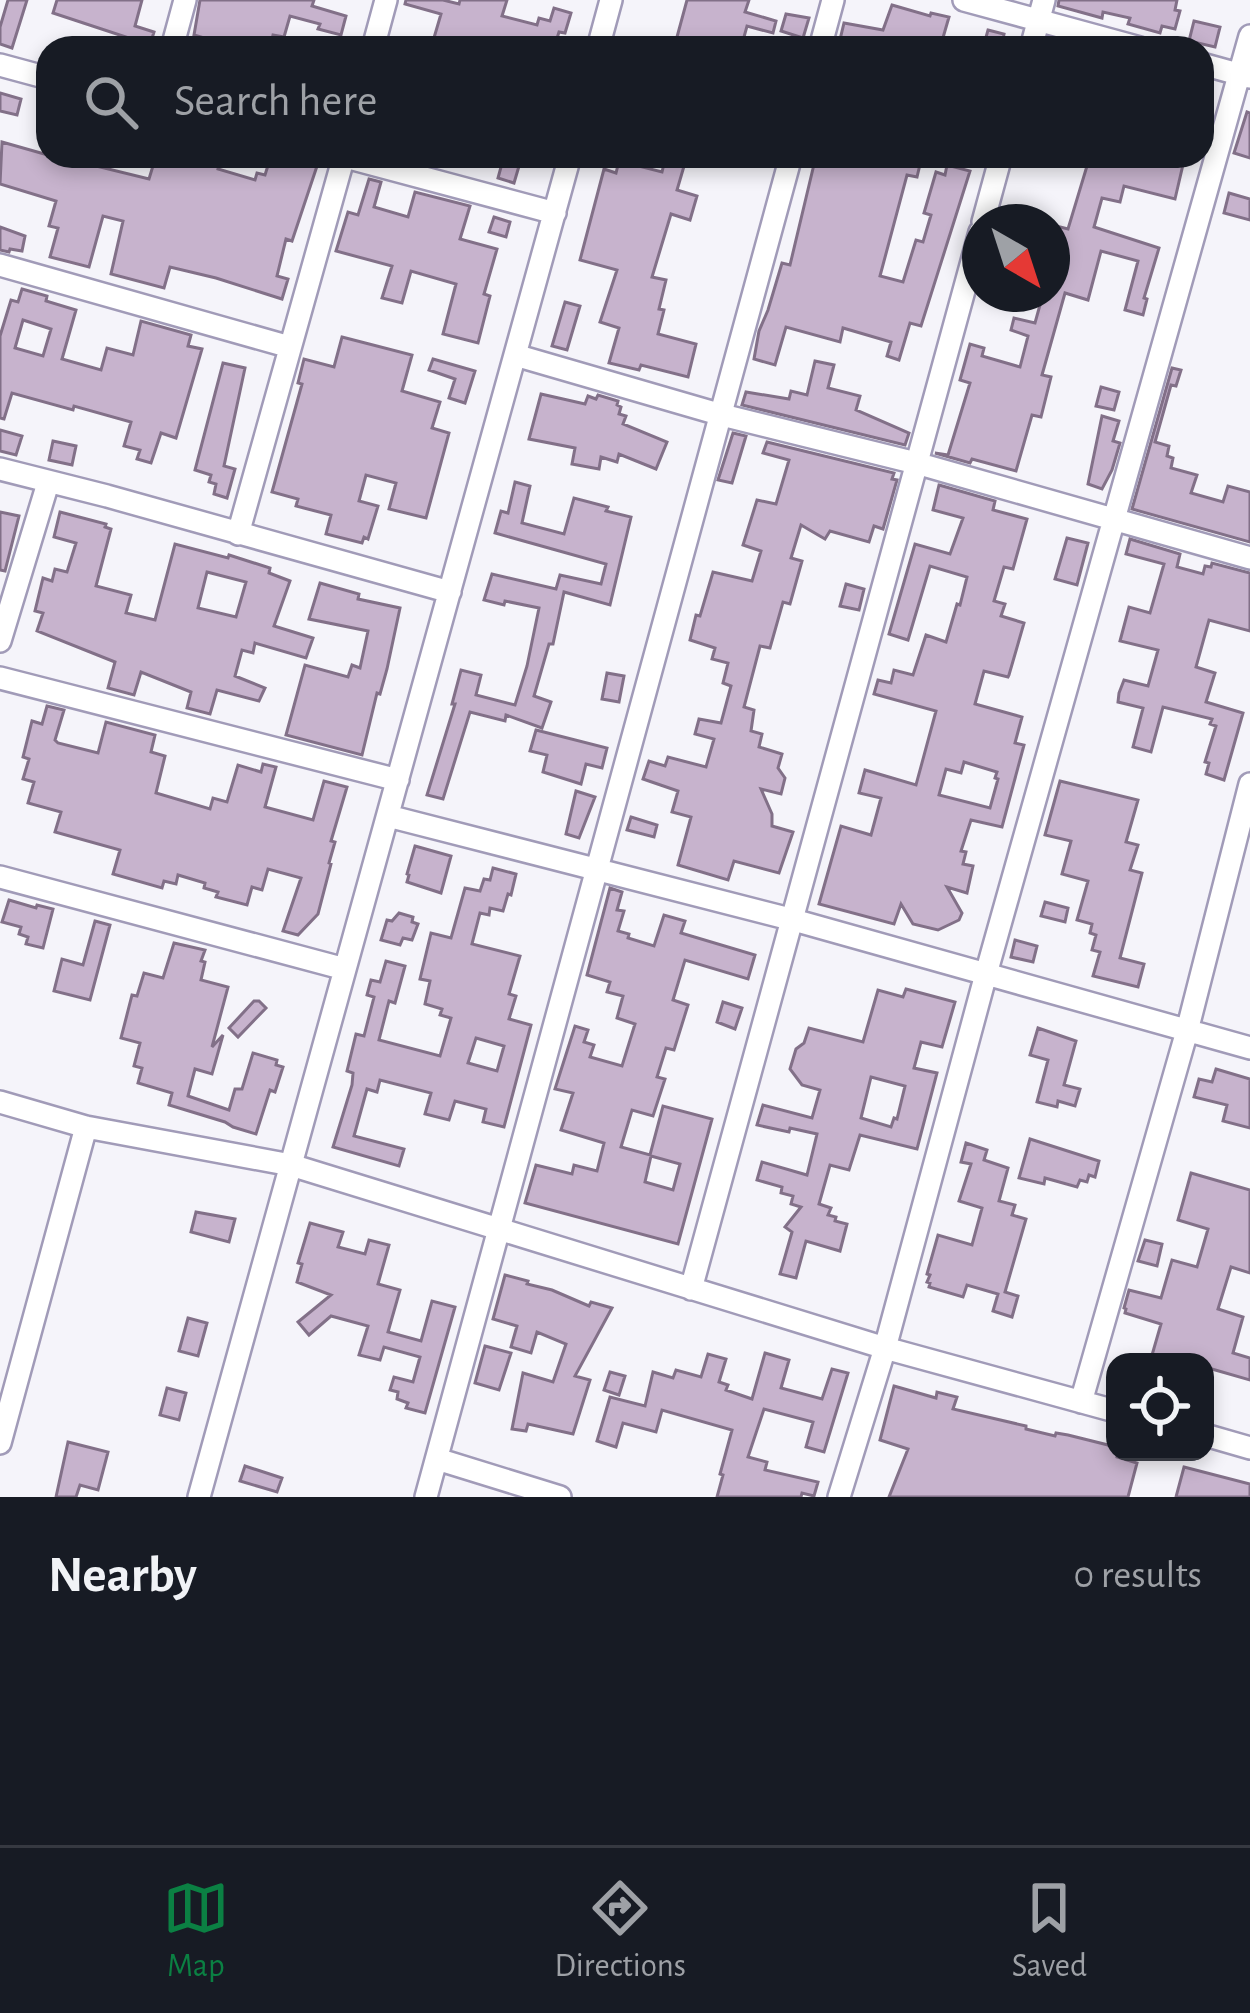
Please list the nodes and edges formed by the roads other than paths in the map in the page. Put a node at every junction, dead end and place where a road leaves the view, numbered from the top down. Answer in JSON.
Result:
{"nodes":[{"id":1,"x":185,"y":0,"type":"edge"},
{"id":2,"x":386,"y":0,"type":"edge"},
{"id":3,"x":611,"y":0,"type":"edge"},
{"id":4,"x":833,"y":0,"type":"edge"},
{"id":5,"x":964,"y":0,"type":"edge"},
{"id":6,"x":1041,"y":11,"type":"edge"},
{"id":7,"x":175,"y":36,"type":"edge"},
{"id":8,"x":376,"y":36,"type":"edge"},
{"id":9,"x":601,"y":36,"type":"edge"},
{"id":10,"x":823,"y":36,"type":"edge"},
{"id":11,"x":1108,"y":36,"type":"edge"},
{"id":12,"x":1250,"y":36,"type":"edge"},
{"id":13,"x":0,"y":65,"type":"edge"},
{"id":14,"x":1214,"y":67,"type":"edge"},
{"id":15,"x":36,"y":75,"type":"edge"},
{"id":16,"x":1245,"y":76,"type":"edge"},
{"id":17,"x":340,"y":168,"type":"edge"},
{"id":18,"x":388,"y":168,"type":"edge"},
{"id":19,"x":566,"y":168,"type":"edge"},
{"id":20,"x":788,"y":168,"type":"edge"},
{"id":21,"x":998,"y":168,"type":"edge"},
{"id":22,"x":988,"y":204,"type":"edge"},
{"id":23,"x":555,"y":213,"type":"junction"},
{"id":24,"x":0,"y":265,"type":"edge"},
{"id":25,"x":962,"y":297,"type":"edge"},
{"id":26,"x":290,"y":346,"type":"junction"},
{"id":27,"x":515,"y":356,"type":"junction"},
{"id":28,"x":722,"y":415,"type":"junction"},
{"id":29,"x":916,"y":463,"type":"junction"},
{"id":30,"x":0,"y":470,"type":"edge"},
{"id":31,"x":48,"y":483,"type":"junction"},
{"id":32,"x":1114,"y":520,"type":"junction"},
{"id":33,"x":238,"y":534,"type":"junction"},
{"id":34,"x":1250,"y":558,"type":"edge"},
{"id":35,"x":450,"y":592,"type":"junction"},
{"id":36,"x":0,"y":641,"type":"edge"},
{"id":37,"x":0,"y":678,"type":"edge"},
{"id":38,"x":398,"y":780,"type":"junction"},
{"id":39,"x":1250,"y":784,"type":"edge"},
{"id":40,"x":388,"y":816,"type":"junction"},
{"id":41,"x":596,"y":868,"type":"junction"},
{"id":42,"x":0,"y":877,"type":"edge"},
{"id":43,"x":790,"y":920,"type":"junction"},
{"id":44,"x":345,"y":969,"type":"junction"},
{"id":45,"x":986,"y":974,"type":"junction"},
{"id":46,"x":1187,"y":1031,"type":"junction"},
{"id":47,"x":1250,"y":1048,"type":"edge"},
{"id":48,"x":0,"y":1102,"type":"edge"},
{"id":49,"x":86,"y":1127,"type":"junction"},
{"id":50,"x":291,"y":1165,"type":"junction"},
{"id":51,"x":498,"y":1229,"type":"junction"},
{"id":52,"x":691,"y":1289,"type":"junction"},
{"id":53,"x":884,"y":1348,"type":"junction"},
{"id":54,"x":1082,"y":1402,"type":"junction"},
{"id":55,"x":1106,"y":1409,"type":"edge"},
{"id":56,"x":1214,"y":1438,"type":"edge"},
{"id":57,"x":0,"y":1443,"type":"edge"},
{"id":58,"x":1250,"y":1448,"type":"edge"},
{"id":59,"x":437,"y":1459,"type":"junction"},
{"id":60,"x":199,"y":1497,"type":"edge"},
{"id":61,"x":426,"y":1497,"type":"edge"},
{"id":62,"x":560,"y":1497,"type":"edge"},
{"id":63,"x":839,"y":1497,"type":"edge"}],
"edges":[{"from":1,"to":7,"type":"street"},
{"from":2,"to":8,"type":"street"},
{"from":3,"to":9,"type":"street"},
{"from":4,"to":10,"type":"street"},
{"from":5,"to":6,"type":"street"},
{"from":6,"to":11,"type":"street"},
{"from":12,"to":16,"type":"street"},
{"from":13,"to":15,"type":"street"},
{"from":14,"to":16,"type":"street"},
{"from":16,"to":32,"type":"street"},
{"from":17,"to":26,"type":"street"},
{"from":18,"to":23,"type":"street"},
{"from":19,"to":23,"type":"street"},
{"from":20,"to":28,"type":"street"},
{"from":21,"to":22,"type":"street"},
{"from":23,"to":27,"type":"street"},
{"from":24,"to":26,"type":"street"},
{"from":25,"to":29,"type":"street"},
{"from":26,"to":33,"type":"street"},
{"from":27,"to":28,"type":"street"},
{"from":27,"to":35,"type":"street"},
{"from":28,"to":29,"type":"street"},
{"from":28,"to":41,"type":"street"},
{"from":29,"to":32,"type":"street"},
{"from":29,"to":43,"type":"street"},
{"from":30,"to":31,"type":"street"},
{"from":31,"to":33,"type":"street"},
{"from":31,"to":36,"type":"street"},
{"from":32,"to":34,"type":"street"},
{"from":32,"to":45,"type":"street"},
{"from":33,"to":35,"type":"street"},
{"from":35,"to":38,"type":"street"},
{"from":37,"to":38,"type":"street"},
{"from":38,"to":40,"type":"street"},
{"from":39,"to":46,"type":"street"},
{"from":40,"to":41,"type":"street"},
{"from":40,"to":44,"type":"street"},
{"from":41,"to":43,"type":"street"},
{"from":41,"to":51,"type":"street"},
{"from":42,"to":44,"type":"street"},
{"from":43,"to":45,"type":"street"},
{"from":43,"to":52,"type":"street"},
{"from":44,"to":50,"type":"street"},
{"from":45,"to":46,"type":"street"},
{"from":45,"to":53,"type":"street"},
{"from":46,"to":47,"type":"street"},
{"from":46,"to":54,"type":"street"},
{"from":48,"to":49,"type":"street"},
{"from":49,"to":50,"type":"street"},
{"from":49,"to":57,"type":"street"},
{"from":50,"to":51,"type":"street"},
{"from":50,"to":60,"type":"street"},
{"from":51,"to":52,"type":"street"},
{"from":51,"to":59,"type":"street"},
{"from":52,"to":53,"type":"street"},
{"from":53,"to":54,"type":"street"},
{"from":53,"to":63,"type":"street"},
{"from":54,"to":55,"type":"street"},
{"from":56,"to":58,"type":"street"},
{"from":59,"to":61,"type":"street"},
{"from":59,"to":62,"type":"street"}]}
